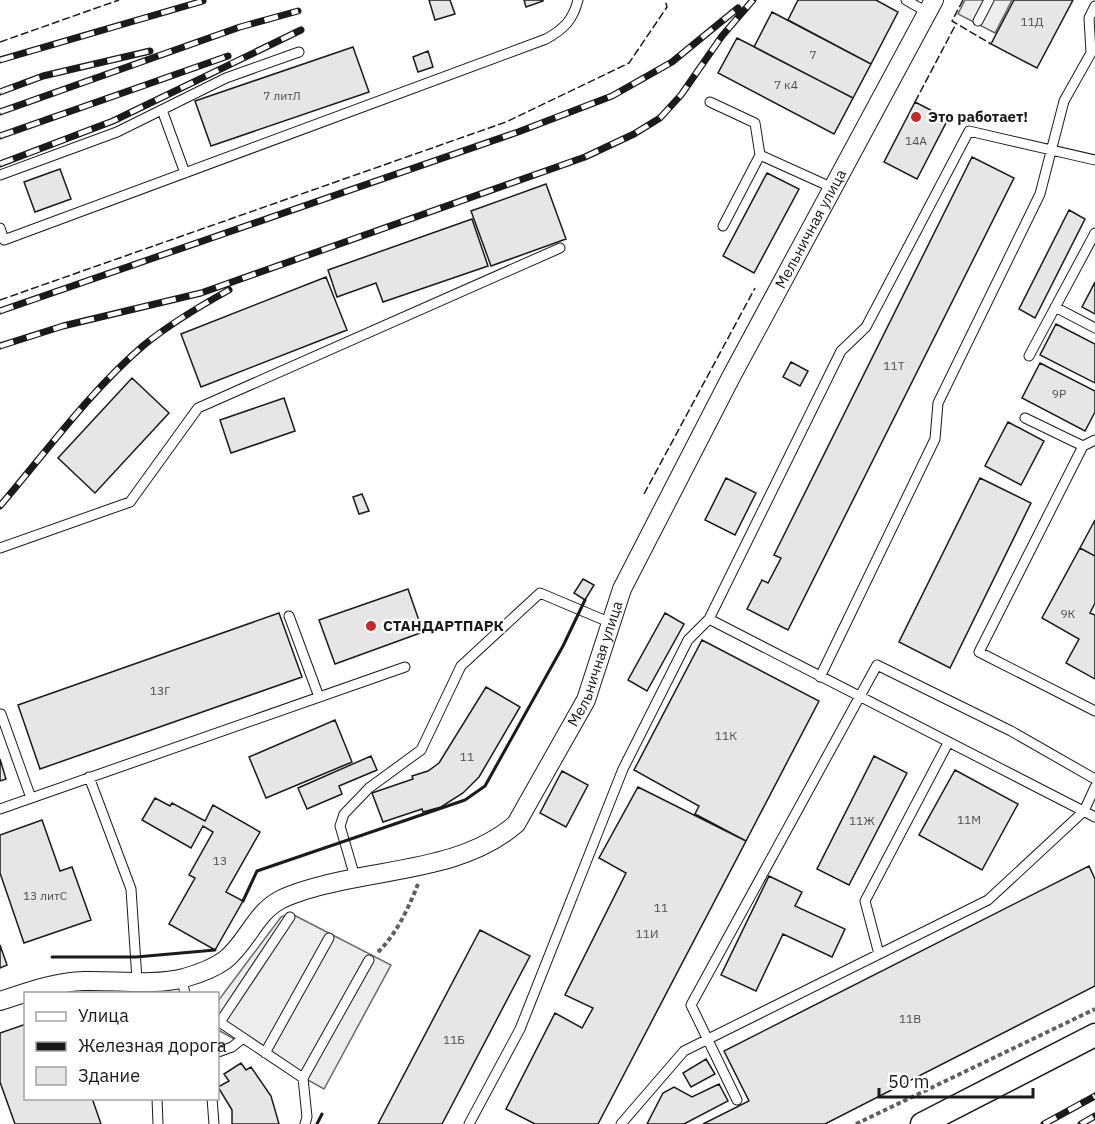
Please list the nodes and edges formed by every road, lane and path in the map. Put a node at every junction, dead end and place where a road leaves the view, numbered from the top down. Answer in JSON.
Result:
{"nodes":[{"id":1,"x":578,"y":0,"type":"edge"},
{"id":2,"x":906,"y":0,"type":"edge"},
{"id":3,"x":989,"y":0,"type":"edge"},
{"id":4,"x":930,"y":6,"type":"edge"},
{"id":5,"x":1095,"y":6,"type":"edge"},
{"id":6,"x":978,"y":21,"type":"dead end"},
{"id":7,"x":299,"y":52,"type":"dead end"},
{"id":8,"x":710,"y":102,"type":"dead end"},
{"id":9,"x":162,"y":110,"type":"junction"},
{"id":10,"x":1050,"y":151,"type":"junction"},
{"id":11,"x":760,"y":155,"type":"junction"},
{"id":12,"x":1095,"y":160,"type":"edge"},
{"id":13,"x":185,"y":173,"type":"junction"},
{"id":14,"x":0,"y":175,"type":"edge"},
{"id":15,"x":833,"y":188,"type":"junction"},
{"id":16,"x":723,"y":226,"type":"dead end"},
{"id":17,"x":0,"y":228,"type":"edge"},
{"id":18,"x":1095,"y":233,"type":"edge"},
{"id":19,"x":560,"y":248,"type":"dead end"},
{"id":20,"x":1055,"y":307,"type":"junction"},
{"id":21,"x":1095,"y":328,"type":"edge"},
{"id":22,"x":1029,"y":356,"type":"dead end"},
{"id":23,"x":1025,"y":418,"type":"dead end"},
{"id":24,"x":1095,"y":441,"type":"edge"},
{"id":25,"x":1083,"y":446,"type":"junction"},
{"id":26,"x":0,"y":548,"type":"edge"},
{"id":27,"x":289,"y":616,"type":"dead end"},
{"id":28,"x":709,"y":619,"type":"junction"},
{"id":29,"x":610,"y":623,"type":"junction"},
{"id":30,"x":405,"y":667,"type":"dead end"},
{"id":31,"x":820,"y":677,"type":"junction"},
{"id":32,"x":319,"y":697,"type":"junction"},
{"id":33,"x":860,"y":698,"type":"junction"},
{"id":34,"x":1095,"y":711,"type":"edge"},
{"id":35,"x":1,"y":714,"type":"edge"},
{"id":36,"x":948,"y":743,"type":"junction"},
{"id":37,"x":89,"y":777,"type":"junction"},
{"id":38,"x":1095,"y":779,"type":"edge"},
{"id":39,"x":1095,"y":787,"type":"edge"},
{"id":40,"x":32,"y":798,"type":"junction"},
{"id":41,"x":0,"y":809,"type":"edge"},
{"id":42,"x":1084,"y":812,"type":"junction"},
{"id":43,"x":1095,"y":817,"type":"edge"},
{"id":44,"x":425,"y":864,"type":"junction"},
{"id":45,"x":356,"y":877,"type":"junction"},
{"id":46,"x":290,"y":917,"type":"dead end"},
{"id":47,"x":329,"y":938,"type":"dead end"},
{"id":48,"x":879,"y":954,"type":"junction"},
{"id":49,"x":369,"y":960,"type":"joint"},
{"id":50,"x":146,"y":985,"type":"edge"},
{"id":51,"x":184,"y":986,"type":"edge"},
{"id":52,"x":27,"y":992,"type":"edge"},
{"id":53,"x":24,"y":993,"type":"edge"},
{"id":54,"x":0,"y":1001,"type":"edge"},
{"id":55,"x":1095,"y":1009,"type":"edge"},
{"id":56,"x":219,"y":1022,"type":"edge"},
{"id":57,"x":1095,"y":1035,"type":"edge"},
{"id":58,"x":243,"y":1038,"type":"junction"},
{"id":59,"x":707,"y":1040,"type":"junction"},
{"id":60,"x":219,"y":1052,"type":"edge"},
{"id":61,"x":265,"y":1053,"type":"junction"},
{"id":62,"x":303,"y":1078,"type":"junction"},
{"id":63,"x":157,"y":1100,"type":"edge"},
{"id":64,"x":212,"y":1100,"type":"edge"},
{"id":65,"x":737,"y":1100,"type":"dead end"},
{"id":66,"x":158,"y":1124,"type":"edge"},
{"id":67,"x":214,"y":1124,"type":"edge"},
{"id":68,"x":305,"y":1124,"type":"edge"},
{"id":69,"x":469,"y":1124,"type":"edge"},
{"id":70,"x":621,"y":1124,"type":"edge"},
{"id":71,"x":856,"y":1124,"type":"edge"},
{"id":72,"x":922,"y":1124,"type":"edge"}],
"edges":[{"from":1,"to":13,"type":"lane"},
{"from":2,"to":4,"type":"lane"},
{"from":3,"to":6,"type":"lane"},
{"from":4,"to":15,"type":"street","name":"Мельничная улица"},
{"from":5,"to":10,"type":"lane"},
{"from":7,"to":9,"type":"lane"},
{"from":8,"to":11,"type":"lane"},
{"from":9,"to":13,"type":"lane"},
{"from":9,"to":14,"type":"lane"},
{"from":10,"to":12,"type":"lane"},
{"from":10,"to":28,"type":"lane"},
{"from":10,"to":31,"type":"lane"},
{"from":11,"to":15,"type":"lane"},
{"from":11,"to":16,"type":"lane"},
{"from":13,"to":17,"type":"lane"},
{"from":15,"to":29,"type":"street","name":"Мельничная улица"},
{"from":18,"to":20,"type":"lane"},
{"from":19,"to":26,"type":"lane"},
{"from":20,"to":21,"type":"lane"},
{"from":20,"to":22,"type":"lane"},
{"from":23,"to":25,"type":"lane"},
{"from":24,"to":25,"type":"lane"},
{"from":25,"to":34,"type":"lane"},
{"from":27,"to":32,"type":"lane"},
{"from":28,"to":31,"type":"lane"},
{"from":28,"to":69,"type":"lane"},
{"from":29,"to":44,"type":"street","name":"Мельничная улица"},
{"from":29,"to":45,"type":"lane"},
{"from":30,"to":32,"type":"lane"},
{"from":31,"to":33,"type":"lane"},
{"from":32,"to":37,"type":"lane"},
{"from":33,"to":36,"type":"lane"},
{"from":33,"to":38,"type":"lane"},
{"from":33,"to":59,"type":"lane"},
{"from":35,"to":40,"type":"lane"},
{"from":36,"to":42,"type":"lane"},
{"from":36,"to":48,"type":"lane"},
{"from":37,"to":40,"type":"lane"},
{"from":37,"to":50,"type":"lane"},
{"from":39,"to":42,"type":"lane"},
{"from":40,"to":41,"type":"lane"},
{"from":42,"to":43,"type":"lane"},
{"from":42,"to":48,"type":"lane"},
{"from":44,"to":45,"type":"street","name":"Мельничная улица"},
{"from":44,"to":49,"type":"path"},
{"from":45,"to":51,"type":"street","name":"Мельничная улица"},
{"from":46,"to":56,"type":"lane"},
{"from":47,"to":61,"type":"lane"},
{"from":48,"to":59,"type":"lane"},
{"from":49,"to":62,"type":"lane"},
{"from":50,"to":51,"type":"street","name":"Мельничная улица"},
{"from":50,"to":52,"type":"street","name":"Мельничная улица"},
{"from":53,"to":54,"type":"street","name":"Мельничная улица"},
{"from":55,"to":71,"type":"path"},
{"from":56,"to":58,"type":"lane"},
{"from":57,"to":72,"type":"street"},
{"from":58,"to":60,"type":"lane"},
{"from":58,"to":61,"type":"lane"},
{"from":59,"to":65,"type":"lane"},
{"from":59,"to":70,"type":"lane"},
{"from":61,"to":62,"type":"lane"},
{"from":62,"to":68,"type":"lane"},
{"from":63,"to":66,"type":"lane"},
{"from":64,"to":67,"type":"lane"}]}
